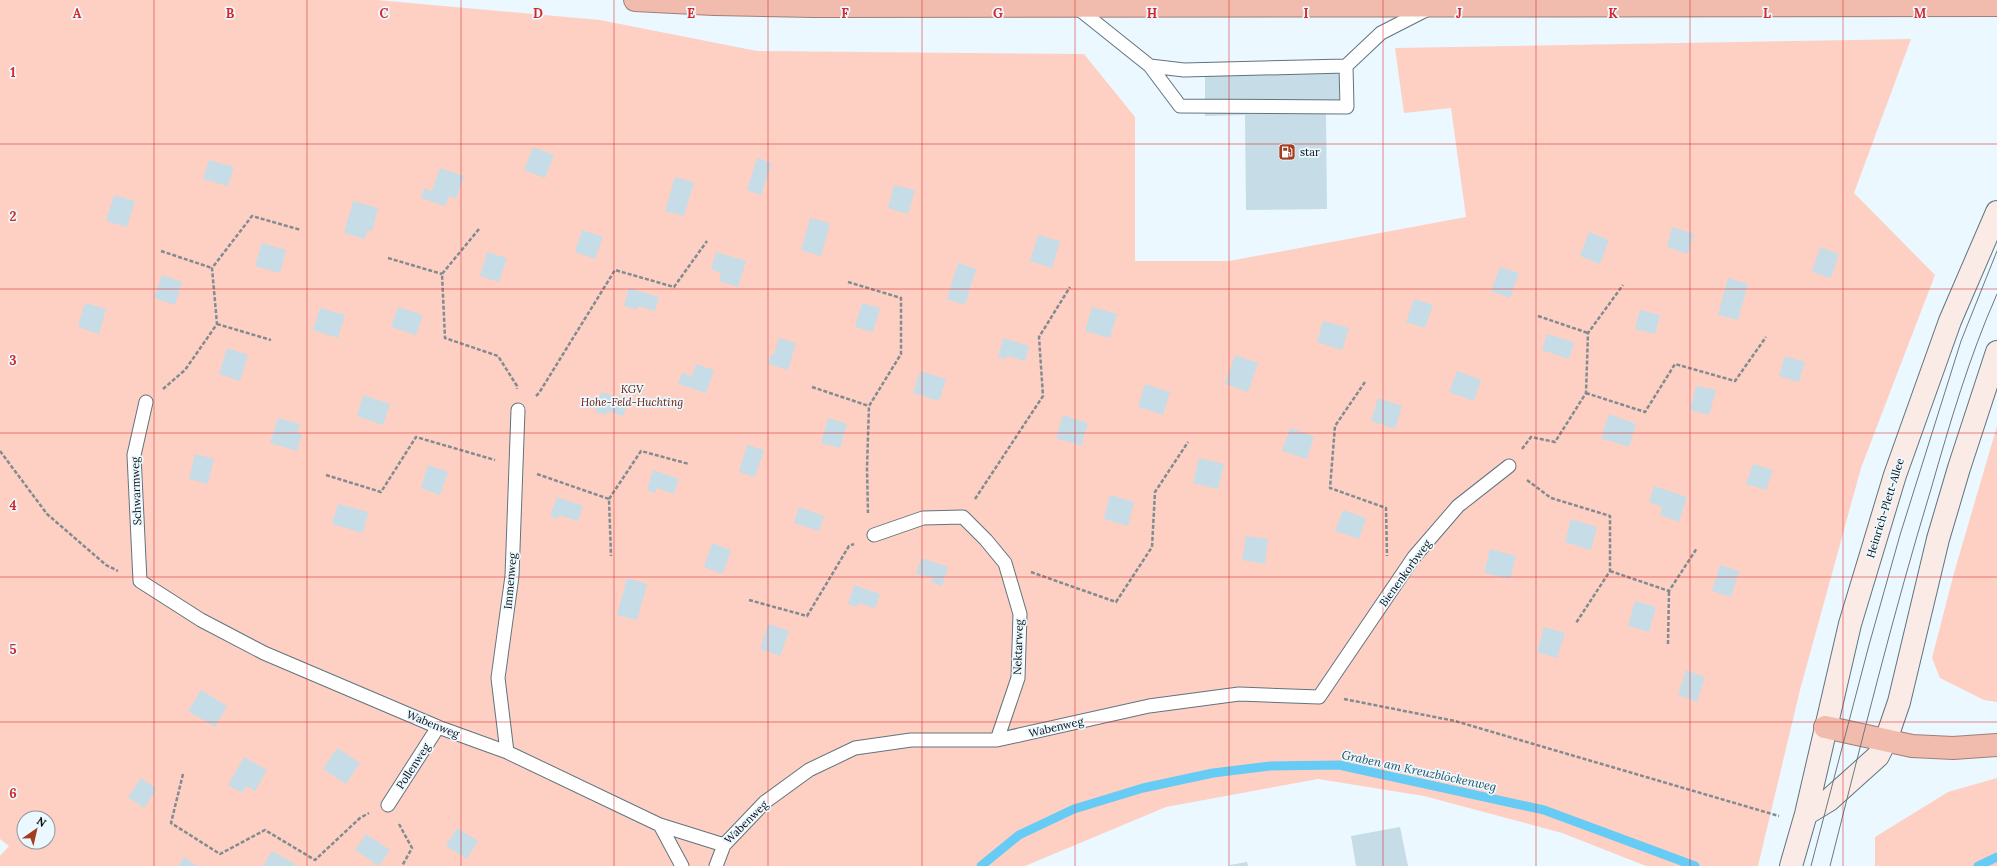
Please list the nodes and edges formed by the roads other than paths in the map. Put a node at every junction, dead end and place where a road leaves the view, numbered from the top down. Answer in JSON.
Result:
{"nodes":[{"id":1,"x":635,"y":0,"type":"edge"},
{"id":2,"x":1997,"y":5,"type":"edge"},
{"id":3,"x":1074,"y":6,"type":"junction"},
{"id":4,"x":1434,"y":6,"type":"junction"},
{"id":5,"x":1150,"y":66,"type":"junction"},
{"id":6,"x":1346,"y":66,"type":"junction"},
{"id":7,"x":1997,"y":212,"type":"edge"},
{"id":8,"x":1997,"y":352,"type":"edge"},
{"id":9,"x":146,"y":402,"type":"road end"},
{"id":10,"x":518,"y":410,"type":"road end"},
{"id":11,"x":1510,"y":466,"type":"road end"},
{"id":12,"x":874,"y":535,"type":"road end"},
{"id":13,"x":140,"y":581,"type":"joint"},
{"id":14,"x":1320,"y":697,"type":"joint"},
{"id":15,"x":438,"y":727,"type":"junction"},
{"id":16,"x":1825,"y":727,"type":"junction"},
{"id":17,"x":997,"y":740,"type":"junction"},
{"id":18,"x":1886,"y":740,"type":"junction"},
{"id":19,"x":1997,"y":745,"type":"edge"},
{"id":20,"x":507,"y":752,"type":"junction"},
{"id":21,"x":388,"y":805,"type":"road end"},
{"id":22,"x":1804,"y":818,"type":"junction"},
{"id":23,"x":660,"y":825,"type":"junction"},
{"id":24,"x":724,"y":845,"type":"junction"},
{"id":25,"x":682,"y":866,"type":"edge"},
{"id":26,"x":716,"y":866,"type":"edge"},
{"id":27,"x":1791,"y":866,"type":"edge"}],
"edges":[{"from":1,"to":3,"type":"highway"},
{"from":2,"to":4,"type":"highway"},
{"from":3,"to":4,"type":"highway"},
{"from":3,"to":5,"type":"lane"},
{"from":4,"to":6,"type":"lane"},
{"from":5,"to":6,"type":"lane"},
{"from":5,"to":6,"type":"lane"},
{"from":7,"to":16,"type":"main road","name":"Heinrich-Plett-Allee"},
{"from":8,"to":18,"type":"main road"},
{"from":9,"to":13,"type":"lane","name":"Schwarmweg"},
{"from":10,"to":20,"type":"lane","name":"Immenweg"},
{"from":11,"to":14,"type":"lane","name":"Bienenkorbweg"},
{"from":12,"to":17,"type":"lane","name":"Nektarweg"},
{"from":13,"to":15,"type":"lane","name":"Wabenweg"},
{"from":14,"to":17,"type":"lane","name":"Wabenweg"},
{"from":15,"to":20,"type":"lane","name":"Wabenweg"},
{"from":15,"to":21,"type":"lane","name":"Pollenweg"},
{"from":16,"to":18,"type":"highway"},
{"from":16,"to":22,"type":"main road","name":"Heinrich-Plett-Allee"},
{"from":17,"to":24,"type":"lane","name":"Wabenweg"},
{"from":18,"to":19,"type":"highway"},
{"from":18,"to":22,"type":"main road"},
{"from":20,"to":23,"type":"lane","name":"Wabenweg"},
{"from":22,"to":27,"type":"main road","name":"Heinrich-Plett-Allee"},
{"from":23,"to":24,"type":"lane","name":"Wabenweg"},
{"from":23,"to":25,"type":"lane"},
{"from":24,"to":26,"type":"lane"}]}
